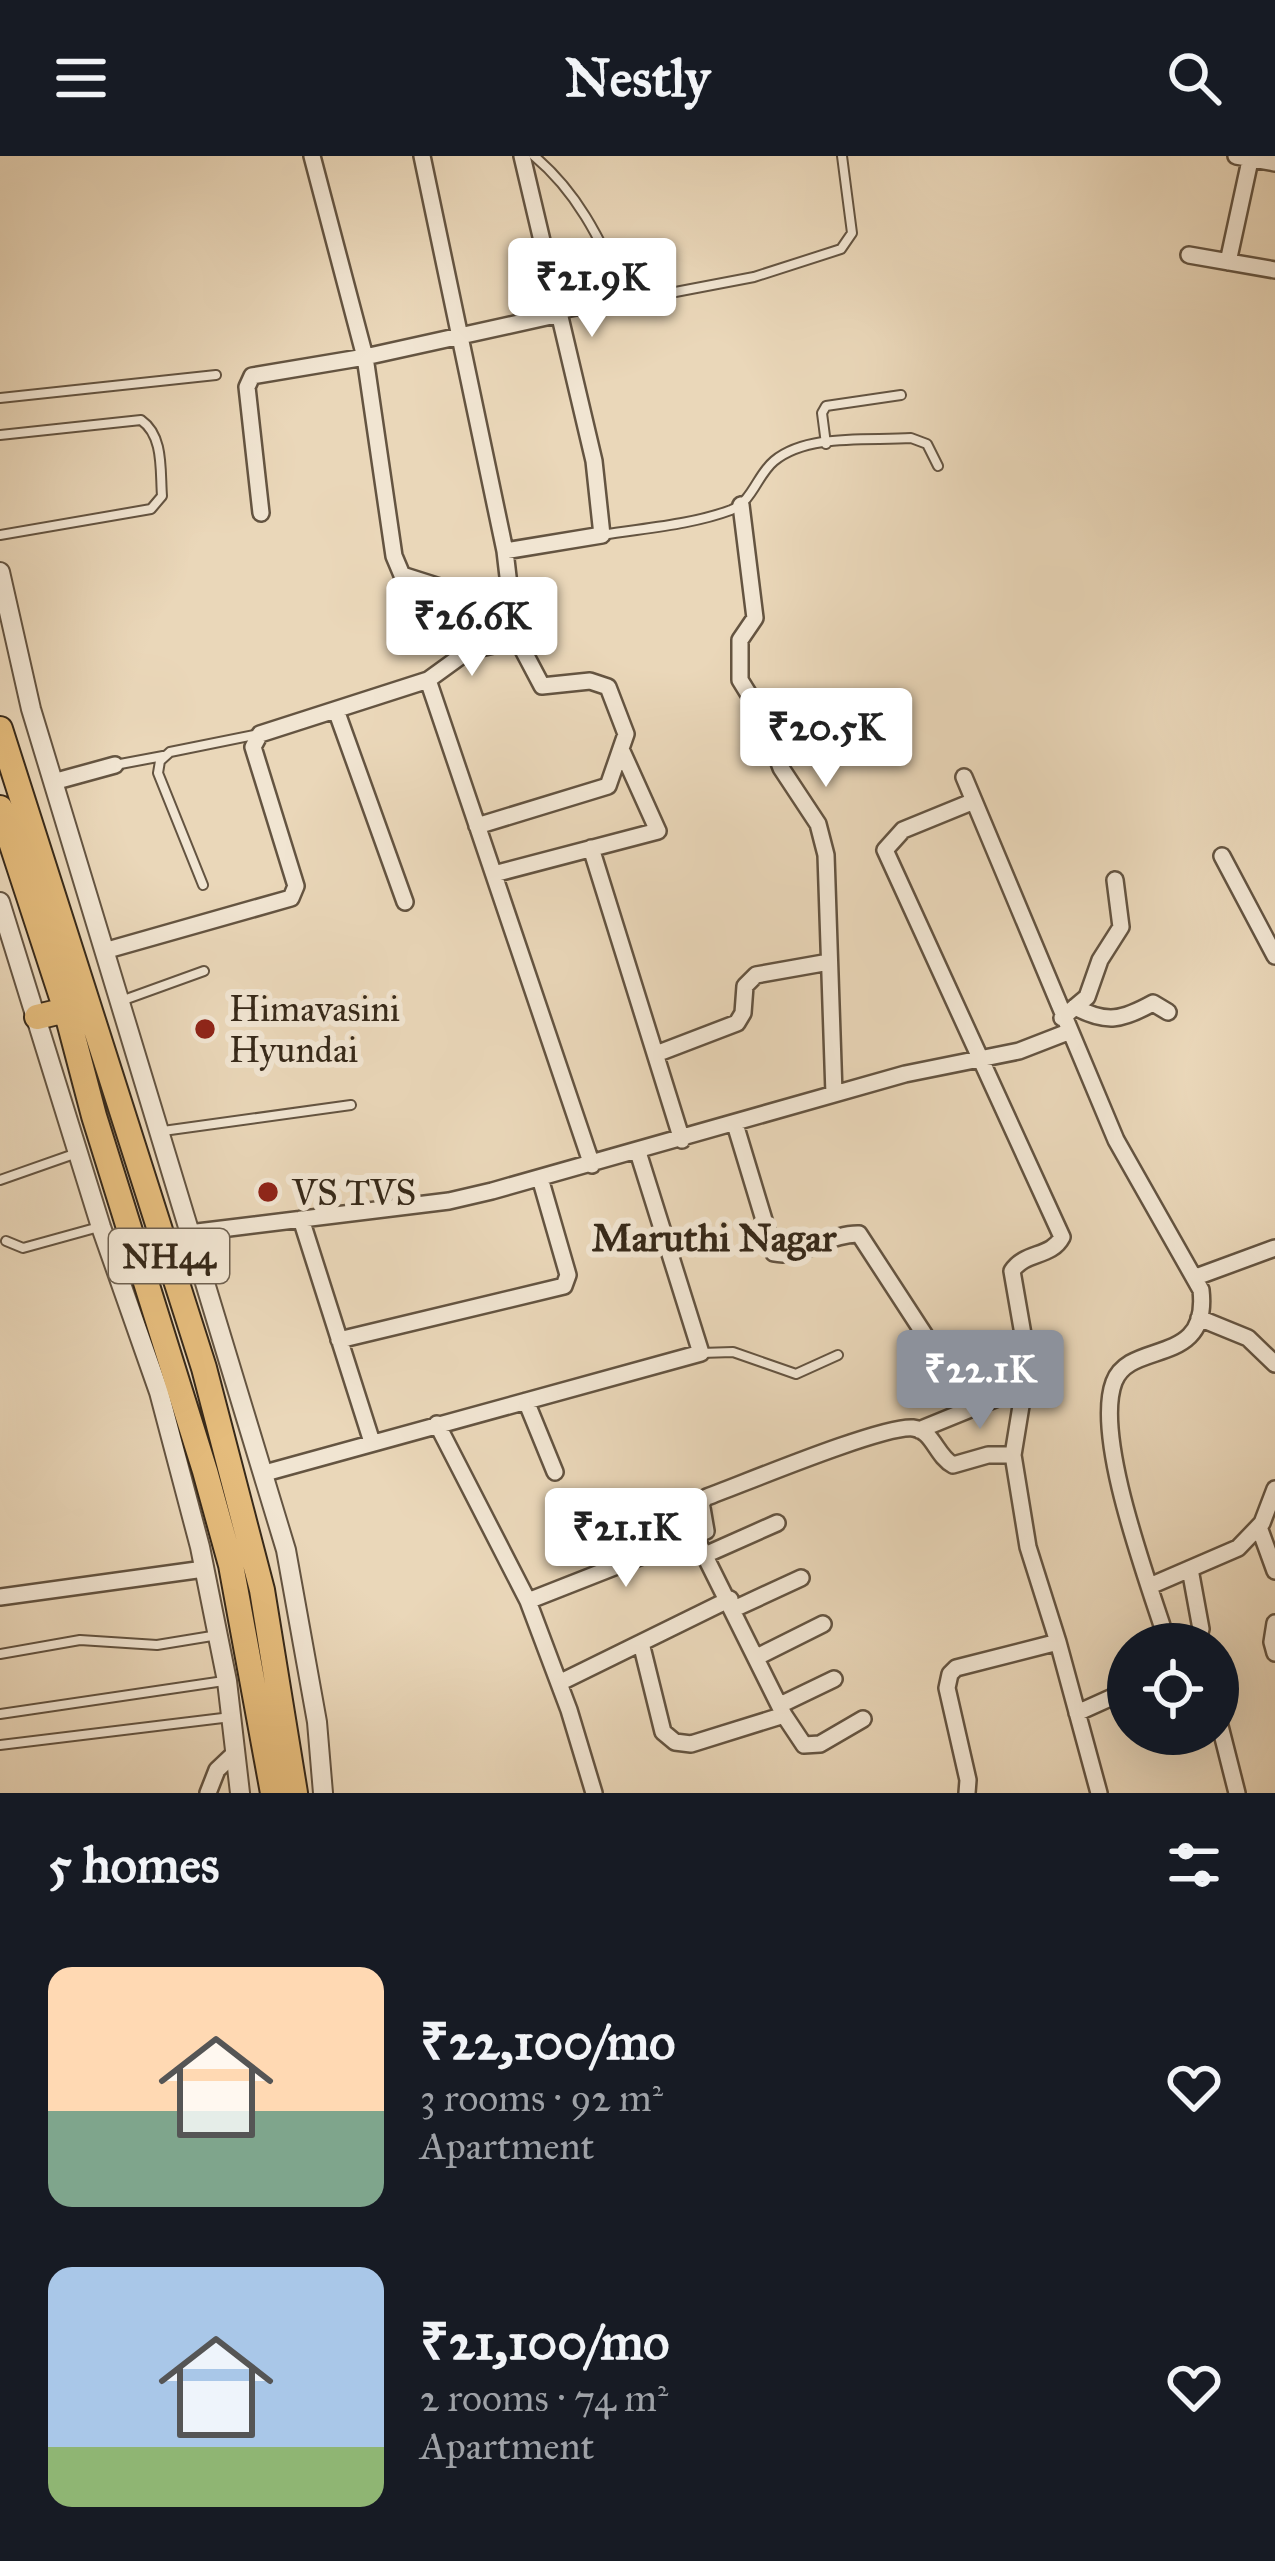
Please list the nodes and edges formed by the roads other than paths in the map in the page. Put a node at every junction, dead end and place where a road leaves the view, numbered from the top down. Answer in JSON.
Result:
{"nodes":[{"id":1,"x":312,"y":156,"type":"edge"},
{"id":2,"x":422,"y":156,"type":"edge"},
{"id":3,"x":522,"y":156,"type":"edge"},
{"id":4,"x":534,"y":156,"type":"edge"},
{"id":5,"x":842,"y":156,"type":"edge"},
{"id":6,"x":1246,"y":157,"type":"edge"},
{"id":7,"x":1275,"y":163,"type":"edge"},
{"id":8,"x":1189,"y":255,"type":"dead end"},
{"id":9,"x":1228,"y":262,"type":"junction"},
{"id":10,"x":1275,"y":269,"type":"edge"},
{"id":11,"x":629,"y":301,"type":"junction"},
{"id":12,"x":560,"y":314,"type":"junction"},
{"id":13,"x":460,"y":337,"type":"junction"},
{"id":14,"x":365,"y":357,"type":"junction"},
{"id":15,"x":216,"y":375,"type":"dead end"},
{"id":16,"x":901,"y":395,"type":"dead end"},
{"id":17,"x":0,"y":398,"type":"edge"},
{"id":18,"x":0,"y":435,"type":"edge"},
{"id":19,"x":826,"y":444,"type":"junction"},
{"id":20,"x":938,"y":466,"type":"dead end"},
{"id":21,"x":741,"y":505,"type":"junction"},
{"id":22,"x":261,"y":513,"type":"dead end"},
{"id":23,"x":0,"y":535,"type":"edge"},
{"id":24,"x":602,"y":535,"type":"junction"},
{"id":25,"x":505,"y":551,"type":"junction"},
{"id":26,"x":0,"y":572,"type":"edge"},
{"id":27,"x":514,"y":633,"type":"junction"},
{"id":28,"x":468,"y":651,"type":"junction"},
{"id":29,"x":428,"y":680,"type":"junction"},
{"id":30,"x":336,"y":710,"type":"junction"},
{"id":31,"x":0,"y":730,"type":"edge"},
{"id":32,"x":260,"y":734,"type":"junction"},
{"id":33,"x":621,"y":749,"type":"junction"},
{"id":34,"x":164,"y":755,"type":"junction"},
{"id":35,"x":115,"y":765,"type":"joint"},
{"id":36,"x":964,"y":777,"type":"dead end"},
{"id":37,"x":53,"y":782,"type":"junction"},
{"id":38,"x":974,"y":801,"type":"junction"},
{"id":39,"x":0,"y":808,"type":"edge"},
{"id":40,"x":477,"y":826,"type":"junction"},
{"id":41,"x":591,"y":848,"type":"junction"},
{"id":42,"x":1222,"y":856,"type":"dead end"},
{"id":43,"x":494,"y":874,"type":"junction"},
{"id":44,"x":1115,"y":880,"type":"dead end"},
{"id":45,"x":203,"y":885,"type":"dead end"},
{"id":46,"x":0,"y":902,"type":"edge"},
{"id":47,"x":405,"y":902,"type":"dead end"},
{"id":48,"x":3,"y":925,"type":"edge"},
{"id":49,"x":104,"y":951,"type":"junction"},
{"id":50,"x":1275,"y":956,"type":"edge"},
{"id":51,"x":830,"y":962,"type":"junction"},
{"id":52,"x":204,"y":971,"type":"dead end"},
{"id":53,"x":120,"y":1002,"type":"junction"},
{"id":54,"x":66,"y":1010,"type":"junction"},
{"id":55,"x":1168,"y":1012,"type":"dead end"},
{"id":56,"x":37,"y":1017,"type":"junction"},
{"id":57,"x":1068,"y":1019,"type":"junction"},
{"id":58,"x":656,"y":1054,"type":"junction"},
{"id":59,"x":981,"y":1061,"type":"junction"},
{"id":60,"x":834,"y":1094,"type":"junction"},
{"id":61,"x":351,"y":1105,"type":"dead end"},
{"id":62,"x":735,"y":1124,"type":"junction"},
{"id":63,"x":159,"y":1131,"type":"junction"},
{"id":64,"x":682,"y":1140,"type":"junction"},
{"id":65,"x":638,"y":1152,"type":"junction"},
{"id":66,"x":77,"y":1153,"type":"junction"},
{"id":67,"x":592,"y":1165,"type":"junction"},
{"id":68,"x":540,"y":1178,"type":"junction"},
{"id":69,"x":0,"y":1180,"type":"edge"},
{"id":70,"x":301,"y":1219,"type":"junction"},
{"id":71,"x":101,"y":1227,"type":"junction"},
{"id":72,"x":189,"y":1233,"type":"junction"},
{"id":73,"x":6,"y":1241,"type":"dead end"},
{"id":74,"x":1275,"y":1248,"type":"edge"},
{"id":75,"x":1196,"y":1277,"type":"junction"},
{"id":76,"x":1199,"y":1318,"type":"junction"},
{"id":77,"x":339,"y":1340,"type":"junction"},
{"id":78,"x":930,"y":1343,"type":"dead end"},
{"id":79,"x":701,"y":1353,"type":"junction"},
{"id":80,"x":838,"y":1355,"type":"dead end"},
{"id":81,"x":1275,"y":1364,"type":"edge"},
{"id":82,"x":1022,"y":1388,"type":"junction"},
{"id":83,"x":526,"y":1401,"type":"junction"},
{"id":84,"x":437,"y":1424,"type":"junction"},
{"id":85,"x":919,"y":1430,"type":"junction"},
{"id":86,"x":372,"y":1442,"type":"junction"},
{"id":87,"x":1013,"y":1455,"type":"junction"},
{"id":88,"x":555,"y":1472,"type":"dead end"},
{"id":89,"x":265,"y":1473,"type":"junction"},
{"id":90,"x":1275,"y":1489,"type":"edge"},
{"id":91,"x":777,"y":1522,"type":"dead end"},
{"id":92,"x":1259,"y":1527,"type":"junction"},
{"id":93,"x":695,"y":1536,"type":"junction"},
{"id":94,"x":705,"y":1555,"type":"junction"},
{"id":95,"x":204,"y":1568,"type":"junction"},
{"id":96,"x":1190,"y":1569,"type":"junction"},
{"id":97,"x":1275,"y":1571,"type":"edge"},
{"id":98,"x":801,"y":1578,"type":"dead end"},
{"id":99,"x":1150,"y":1586,"type":"junction"},
{"id":100,"x":0,"y":1597,"type":"edge"},
{"id":101,"x":528,"y":1601,"type":"junction"},
{"id":102,"x":732,"y":1604,"type":"junction"},
{"id":103,"x":1161,"y":1623,"type":"edge"},
{"id":104,"x":1200,"y":1623,"type":"edge"},
{"id":105,"x":1275,"y":1623,"type":"edge"},
{"id":106,"x":823,"y":1624,"type":"dead end"},
{"id":107,"x":218,"y":1635,"type":"junction"},
{"id":108,"x":641,"y":1642,"type":"junction"},
{"id":109,"x":1058,"y":1642,"type":"junction"},
{"id":110,"x":1275,"y":1653,"type":"edge"},
{"id":111,"x":0,"y":1654,"type":"edge"},
{"id":112,"x":757,"y":1658,"type":"junction"},
{"id":113,"x":834,"y":1679,"type":"dead end"},
{"id":114,"x":227,"y":1681,"type":"junction"},
{"id":115,"x":559,"y":1683,"type":"junction"},
{"id":116,"x":1107,"y":1699,"type":"edge"},
{"id":117,"x":782,"y":1710,"type":"junction"},
{"id":118,"x":1077,"y":1713,"type":"junction"},
{"id":119,"x":0,"y":1714,"type":"edge"},
{"id":120,"x":232,"y":1717,"type":"junction"},
{"id":121,"x":863,"y":1718,"type":"dead end"},
{"id":122,"x":0,"y":1745,"type":"edge"},
{"id":123,"x":236,"y":1752,"type":"junction"},
{"id":124,"x":1227,"y":1755,"type":"edge"},
{"id":125,"x":208,"y":1793,"type":"edge"},
{"id":126,"x":240,"y":1793,"type":"edge"},
{"id":127,"x":273,"y":1793,"type":"edge"},
{"id":128,"x":295,"y":1793,"type":"edge"},
{"id":129,"x":323,"y":1793,"type":"edge"},
{"id":130,"x":594,"y":1793,"type":"edge"},
{"id":131,"x":967,"y":1793,"type":"edge"},
{"id":132,"x":1099,"y":1793,"type":"edge"},
{"id":133,"x":1237,"y":1793,"type":"edge"}],
"edges":[{"from":1,"to":14,"type":"street"},
{"from":2,"to":13,"type":"street"},
{"from":3,"to":12,"type":"street"},
{"from":4,"to":11,"type":"lane"},
{"from":5,"to":11,"type":"lane"},
{"from":6,"to":7,"type":"street"},
{"from":6,"to":9,"type":"street"},
{"from":8,"to":9,"type":"street"},
{"from":9,"to":10,"type":"street"},
{"from":11,"to":12,"type":"lane"},
{"from":12,"to":13,"type":"street"},
{"from":12,"to":24,"type":"street"},
{"from":13,"to":14,"type":"street"},
{"from":13,"to":25,"type":"street"},
{"from":14,"to":22,"type":"street"},
{"from":14,"to":28,"type":"street"},
{"from":15,"to":17,"type":"lane"},
{"from":16,"to":19,"type":"lane"},
{"from":18,"to":23,"type":"lane"},
{"from":19,"to":20,"type":"lane"},
{"from":19,"to":21,"type":"lane"},
{"from":21,"to":24,"type":"lane"},
{"from":21,"to":51,"type":"street"},
{"from":24,"to":25,"type":"street"},
{"from":25,"to":27,"type":"street"},
{"from":26,"to":37,"type":"street"},
{"from":27,"to":28,"type":"street"},
{"from":27,"to":33,"type":"street"},
{"from":28,"to":29,"type":"street"},
{"from":29,"to":30,"type":"street"},
{"from":29,"to":40,"type":"street"},
{"from":30,"to":32,"type":"street"},
{"from":30,"to":47,"type":"street"},
{"from":31,"to":128,"type":"highway","number":"NH44"},
{"from":32,"to":34,"type":"lane"},
{"from":32,"to":49,"type":"street"},
{"from":33,"to":40,"type":"street"},
{"from":33,"to":41,"type":"street"},
{"from":34,"to":35,"type":"lane"},
{"from":34,"to":45,"type":"lane"},
{"from":35,"to":37,"type":"street"},
{"from":36,"to":38,"type":"street"},
{"from":37,"to":49,"type":"street"},
{"from":38,"to":57,"type":"street"},
{"from":38,"to":59,"type":"street"},
{"from":39,"to":54,"type":"highway","number":"NH44"},
{"from":40,"to":43,"type":"street"},
{"from":41,"to":43,"type":"street"},
{"from":41,"to":58,"type":"street"},
{"from":42,"to":50,"type":"street"},
{"from":43,"to":67,"type":"street"},
{"from":44,"to":57,"type":"street"},
{"from":46,"to":48,"type":"street"},
{"from":48,"to":56,"type":"street"},
{"from":49,"to":53,"type":"street"},
{"from":51,"to":58,"type":"street"},
{"from":51,"to":60,"type":"street"},
{"from":52,"to":53,"type":"lane"},
{"from":53,"to":63,"type":"street"},
{"from":54,"to":56,"type":"highway"},
{"from":54,"to":127,"type":"highway","number":"NH44"},
{"from":55,"to":57,"type":"street"},
{"from":56,"to":66,"type":"street"},
{"from":57,"to":59,"type":"street"},
{"from":57,"to":75,"type":"street"},
{"from":58,"to":64,"type":"street"},
{"from":59,"to":60,"type":"street"},
{"from":59,"to":82,"type":"street"},
{"from":60,"to":62,"type":"street"},
{"from":61,"to":63,"type":"lane"},
{"from":62,"to":64,"type":"street"},
{"from":62,"to":78,"type":"street"},
{"from":63,"to":72,"type":"street"},
{"from":64,"to":65,"type":"street"},
{"from":65,"to":67,"type":"street"},
{"from":65,"to":79,"type":"street"},
{"from":66,"to":69,"type":"lane"},
{"from":66,"to":71,"type":"street"},
{"from":67,"to":68,"type":"street"},
{"from":68,"to":70,"type":"street"},
{"from":68,"to":77,"type":"street"},
{"from":70,"to":72,"type":"street"},
{"from":70,"to":77,"type":"street"},
{"from":71,"to":73,"type":"lane"},
{"from":71,"to":95,"type":"street"},
{"from":72,"to":89,"type":"street"},
{"from":74,"to":75,"type":"street"},
{"from":75,"to":76,"type":"street"},
{"from":76,"to":81,"type":"street"},
{"from":76,"to":99,"type":"street"},
{"from":77,"to":86,"type":"street"},
{"from":79,"to":80,"type":"lane"},
{"from":79,"to":83,"type":"street"},
{"from":82,"to":85,"type":"street"},
{"from":82,"to":87,"type":"street"},
{"from":83,"to":84,"type":"street"},
{"from":83,"to":88,"type":"street"},
{"from":84,"to":86,"type":"street"},
{"from":84,"to":101,"type":"street"},
{"from":85,"to":87,"type":"street"},
{"from":85,"to":93,"type":"street"},
{"from":86,"to":89,"type":"street"},
{"from":87,"to":109,"type":"street"},
{"from":89,"to":129,"type":"street"},
{"from":90,"to":92,"type":"street"},
{"from":91,"to":94,"type":"street"},
{"from":92,"to":96,"type":"street"},
{"from":92,"to":97,"type":"street"},
{"from":93,"to":94,"type":"street"},
{"from":93,"to":101,"type":"street"},
{"from":94,"to":102,"type":"street"},
{"from":95,"to":100,"type":"street"},
{"from":95,"to":107,"type":"street"},
{"from":96,"to":99,"type":"street"},
{"from":96,"to":104,"type":"street"},
{"from":98,"to":102,"type":"street"},
{"from":99,"to":103,"type":"street"},
{"from":101,"to":115,"type":"street"},
{"from":102,"to":108,"type":"street"},
{"from":102,"to":112,"type":"street"},
{"from":105,"to":110,"type":"street"},
{"from":106,"to":112,"type":"street"},
{"from":107,"to":111,"type":"lane"},
{"from":107,"to":114,"type":"street"},
{"from":108,"to":115,"type":"street"},
{"from":108,"to":117,"type":"street"},
{"from":109,"to":118,"type":"street"},
{"from":109,"to":131,"type":"street"},
{"from":112,"to":117,"type":"street"},
{"from":113,"to":117,"type":"street"},
{"from":114,"to":119,"type":"lane"},
{"from":114,"to":120,"type":"street"},
{"from":115,"to":130,"type":"street"},
{"from":116,"to":118,"type":"street"},
{"from":117,"to":121,"type":"street"},
{"from":118,"to":132,"type":"street"},
{"from":120,"to":122,"type":"lane"},
{"from":120,"to":123,"type":"street"},
{"from":123,"to":125,"type":"street"},
{"from":123,"to":126,"type":"street"},
{"from":124,"to":133,"type":"street"}]}
